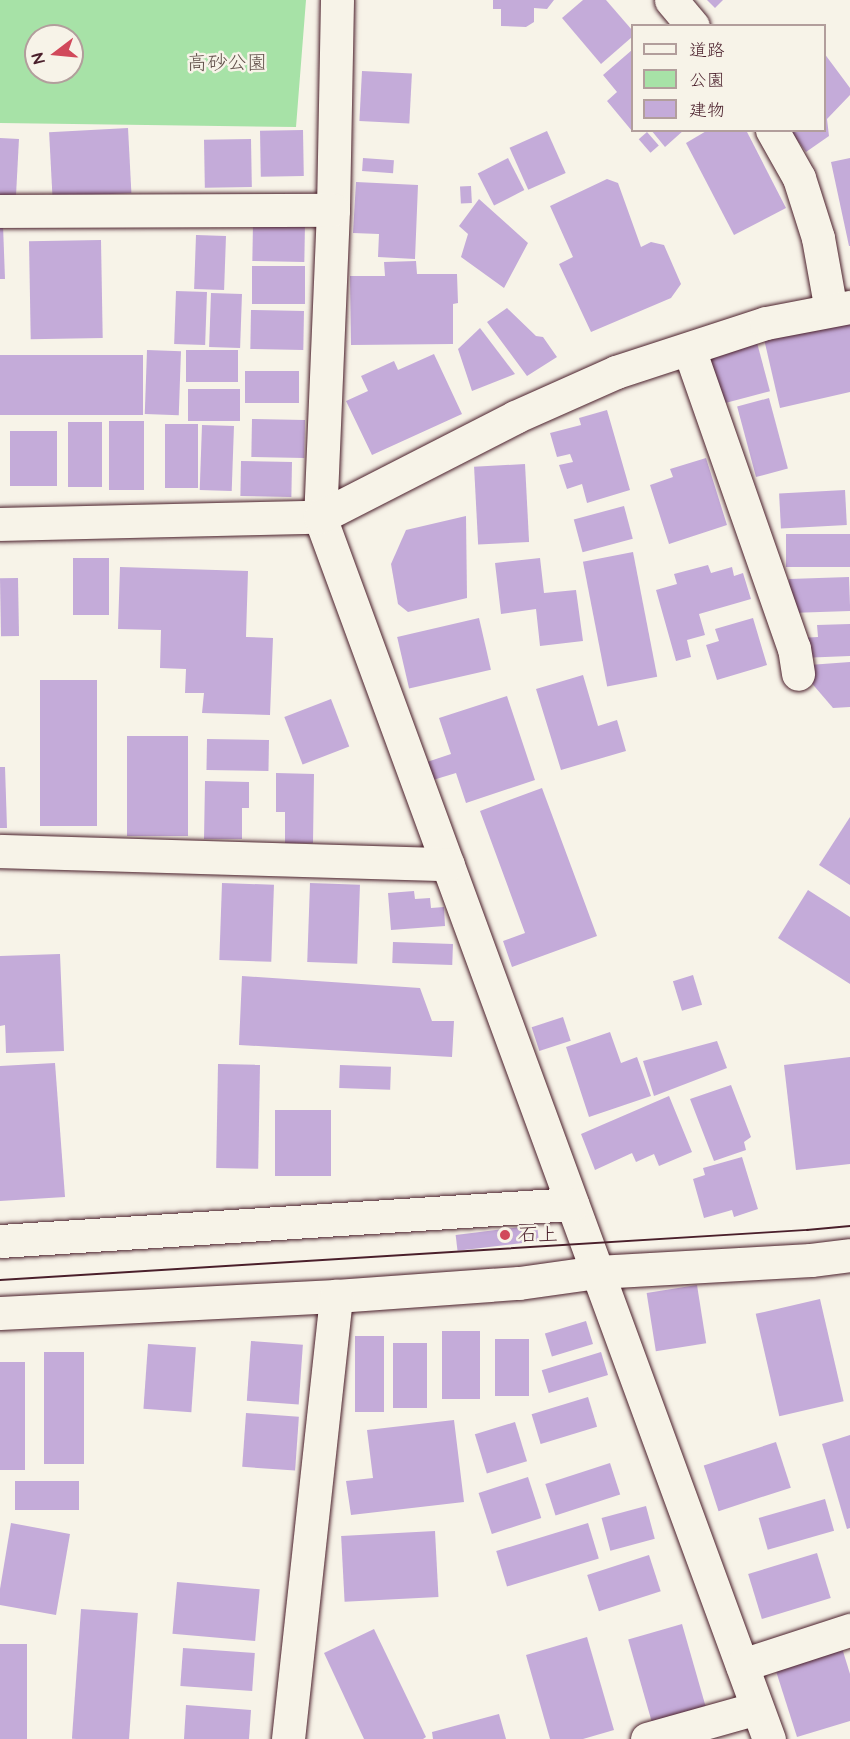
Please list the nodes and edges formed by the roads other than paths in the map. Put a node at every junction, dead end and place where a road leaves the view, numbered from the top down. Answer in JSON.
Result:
{"nodes":[{"id":1,"x":337,"y":0,"type":"edge"},
{"id":2,"x":671,"y":0,"type":"edge"},
{"id":3,"x":691,"y":24,"type":"edge"},
{"id":4,"x":773,"y":132,"type":"edge"},
{"id":5,"x":333,"y":210,"type":"junction"},
{"id":6,"x":0,"y":211,"type":"edge"},
{"id":7,"x":840,"y":308,"type":"edge"},
{"id":8,"x":689,"y":350,"type":"junction"},
{"id":9,"x":320,"y":517,"type":"junction"},
{"id":10,"x":0,"y":524,"type":"edge"},
{"id":11,"x":798,"y":674,"type":"dead end"},
{"id":12,"x":0,"y":851,"type":"edge"},
{"id":13,"x":448,"y":864,"type":"junction"},
{"id":14,"x":572,"y":1204,"type":"junction"},
{"id":15,"x":0,"y":1241,"type":"edge"},
{"id":16,"x":850,"y":1255,"type":"edge"},
{"id":17,"x":597,"y":1272,"type":"junction"},
{"id":18,"x":336,"y":1296,"type":"junction"},
{"id":19,"x":0,"y":1313,"type":"edge"},
{"id":20,"x":850,"y":1630,"type":"edge"},
{"id":21,"x":742,"y":1665,"type":"junction"},
{"id":22,"x":757,"y":1708,"type":"junction"},
{"id":23,"x":288,"y":1739,"type":"edge"},
{"id":24,"x":646,"y":1739,"type":"edge"},
{"id":25,"x":769,"y":1739,"type":"edge"}],
"edges":[{"from":1,"to":5,"type":"street"},
{"from":2,"to":3,"type":"street"},
{"from":4,"to":7,"type":"street"},
{"from":5,"to":6,"type":"street"},
{"from":5,"to":9,"type":"street"},
{"from":7,"to":8,"type":"street"},
{"from":8,"to":9,"type":"street"},
{"from":8,"to":11,"type":"street"},
{"from":9,"to":10,"type":"street"},
{"from":9,"to":13,"type":"street"},
{"from":12,"to":13,"type":"street"},
{"from":13,"to":14,"type":"street"},
{"from":14,"to":15,"type":"street"},
{"from":14,"to":17,"type":"street"},
{"from":16,"to":17,"type":"street"},
{"from":17,"to":18,"type":"street"},
{"from":17,"to":21,"type":"street"},
{"from":18,"to":19,"type":"street"},
{"from":18,"to":23,"type":"street"},
{"from":20,"to":21,"type":"street"},
{"from":21,"to":22,"type":"street"},
{"from":22,"to":24,"type":"street"},
{"from":22,"to":25,"type":"street"}]}
